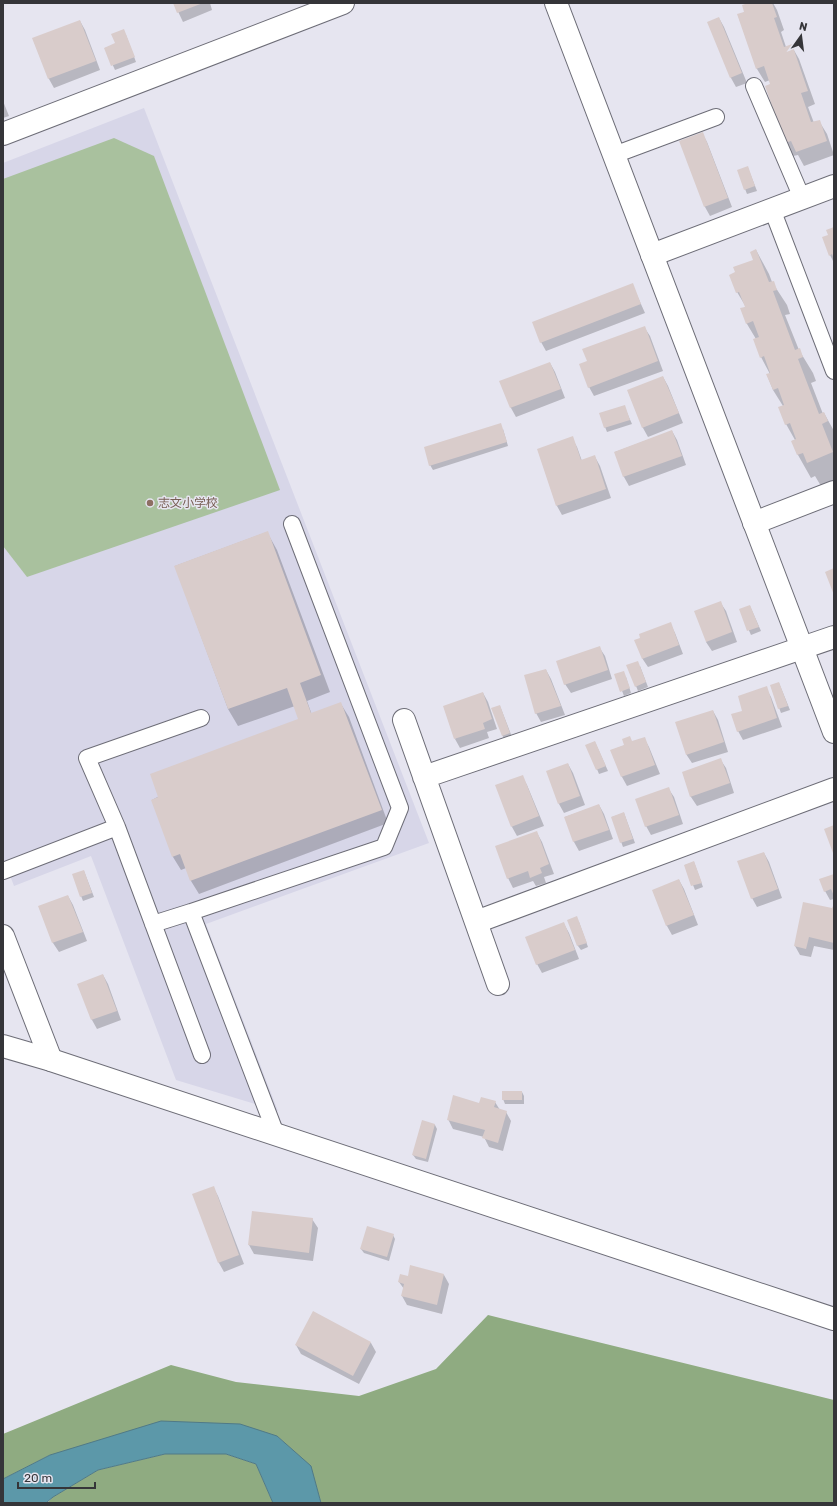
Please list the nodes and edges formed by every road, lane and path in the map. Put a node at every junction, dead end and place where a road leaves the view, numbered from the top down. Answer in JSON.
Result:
{"nodes":[{"id":1,"x":343,"y":3,"type":"edge"},
{"id":2,"x":556,"y":3,"type":"edge"},
{"id":3,"x":754,"y":86,"type":"dead end"},
{"id":4,"x":716,"y":117,"type":"dead end"},
{"id":5,"x":3,"y":134,"type":"edge"},
{"id":6,"x":614,"y":155,"type":"junction"},
{"id":7,"x":834,"y":186,"type":"edge"},
{"id":8,"x":802,"y":198,"type":"junction"},
{"id":9,"x":772,"y":209,"type":"junction"},
{"id":10,"x":652,"y":255,"type":"junction"},
{"id":11,"x":834,"y":371,"type":"edge"},
{"id":12,"x":834,"y":492,"type":"edge"},
{"id":13,"x":754,"y":523,"type":"junction"},
{"id":14,"x":292,"y":524,"type":"dead end"},
{"id":15,"x":834,"y":637,"type":"edge"},
{"id":16,"x":802,"y":649,"type":"junction"},
{"id":17,"x":201,"y":718,"type":"dead end"},
{"id":18,"x":404,"y":720,"type":"dead end"},
{"id":19,"x":834,"y":732,"type":"edge"},
{"id":20,"x":424,"y":777,"type":"junction"},
{"id":21,"x":834,"y":789,"type":"edge"},
{"id":22,"x":117,"y":827,"type":"junction"},
{"id":23,"x":3,"y":871,"type":"edge"},
{"id":24,"x":191,"y":912,"type":"junction"},
{"id":25,"x":476,"y":922,"type":"junction"},
{"id":26,"x":153,"y":924,"type":"junction"},
{"id":27,"x":3,"y":936,"type":"edge"},
{"id":28,"x":498,"y":984,"type":"dead end"},
{"id":29,"x":3,"y":1046,"type":"edge"},
{"id":30,"x":202,"y":1055,"type":"dead end"},
{"id":31,"x":51,"y":1060,"type":"junction"},
{"id":32,"x":276,"y":1134,"type":"junction"},
{"id":33,"x":834,"y":1318,"type":"edge"}],
"edges":[{"from":1,"to":5,"type":"street"},
{"from":2,"to":6,"type":"street"},
{"from":3,"to":8,"type":"lane"},
{"from":4,"to":6,"type":"lane"},
{"from":6,"to":10,"type":"street"},
{"from":7,"to":8,"type":"street"},
{"from":8,"to":9,"type":"street"},
{"from":9,"to":10,"type":"street"},
{"from":9,"to":11,"type":"lane"},
{"from":10,"to":13,"type":"street"},
{"from":12,"to":13,"type":"street"},
{"from":13,"to":16,"type":"street"},
{"from":14,"to":24,"type":"lane"},
{"from":15,"to":16,"type":"street"},
{"from":16,"to":19,"type":"street"},
{"from":16,"to":20,"type":"street"},
{"from":17,"to":22,"type":"lane"},
{"from":18,"to":20,"type":"street"},
{"from":20,"to":25,"type":"street"},
{"from":21,"to":25,"type":"street"},
{"from":22,"to":23,"type":"lane"},
{"from":22,"to":26,"type":"lane"},
{"from":24,"to":26,"type":"lane"},
{"from":24,"to":32,"type":"lane"},
{"from":25,"to":28,"type":"street"},
{"from":26,"to":30,"type":"lane"},
{"from":27,"to":31,"type":"street"},
{"from":29,"to":31,"type":"street"},
{"from":31,"to":32,"type":"street"},
{"from":32,"to":33,"type":"street"}]}
